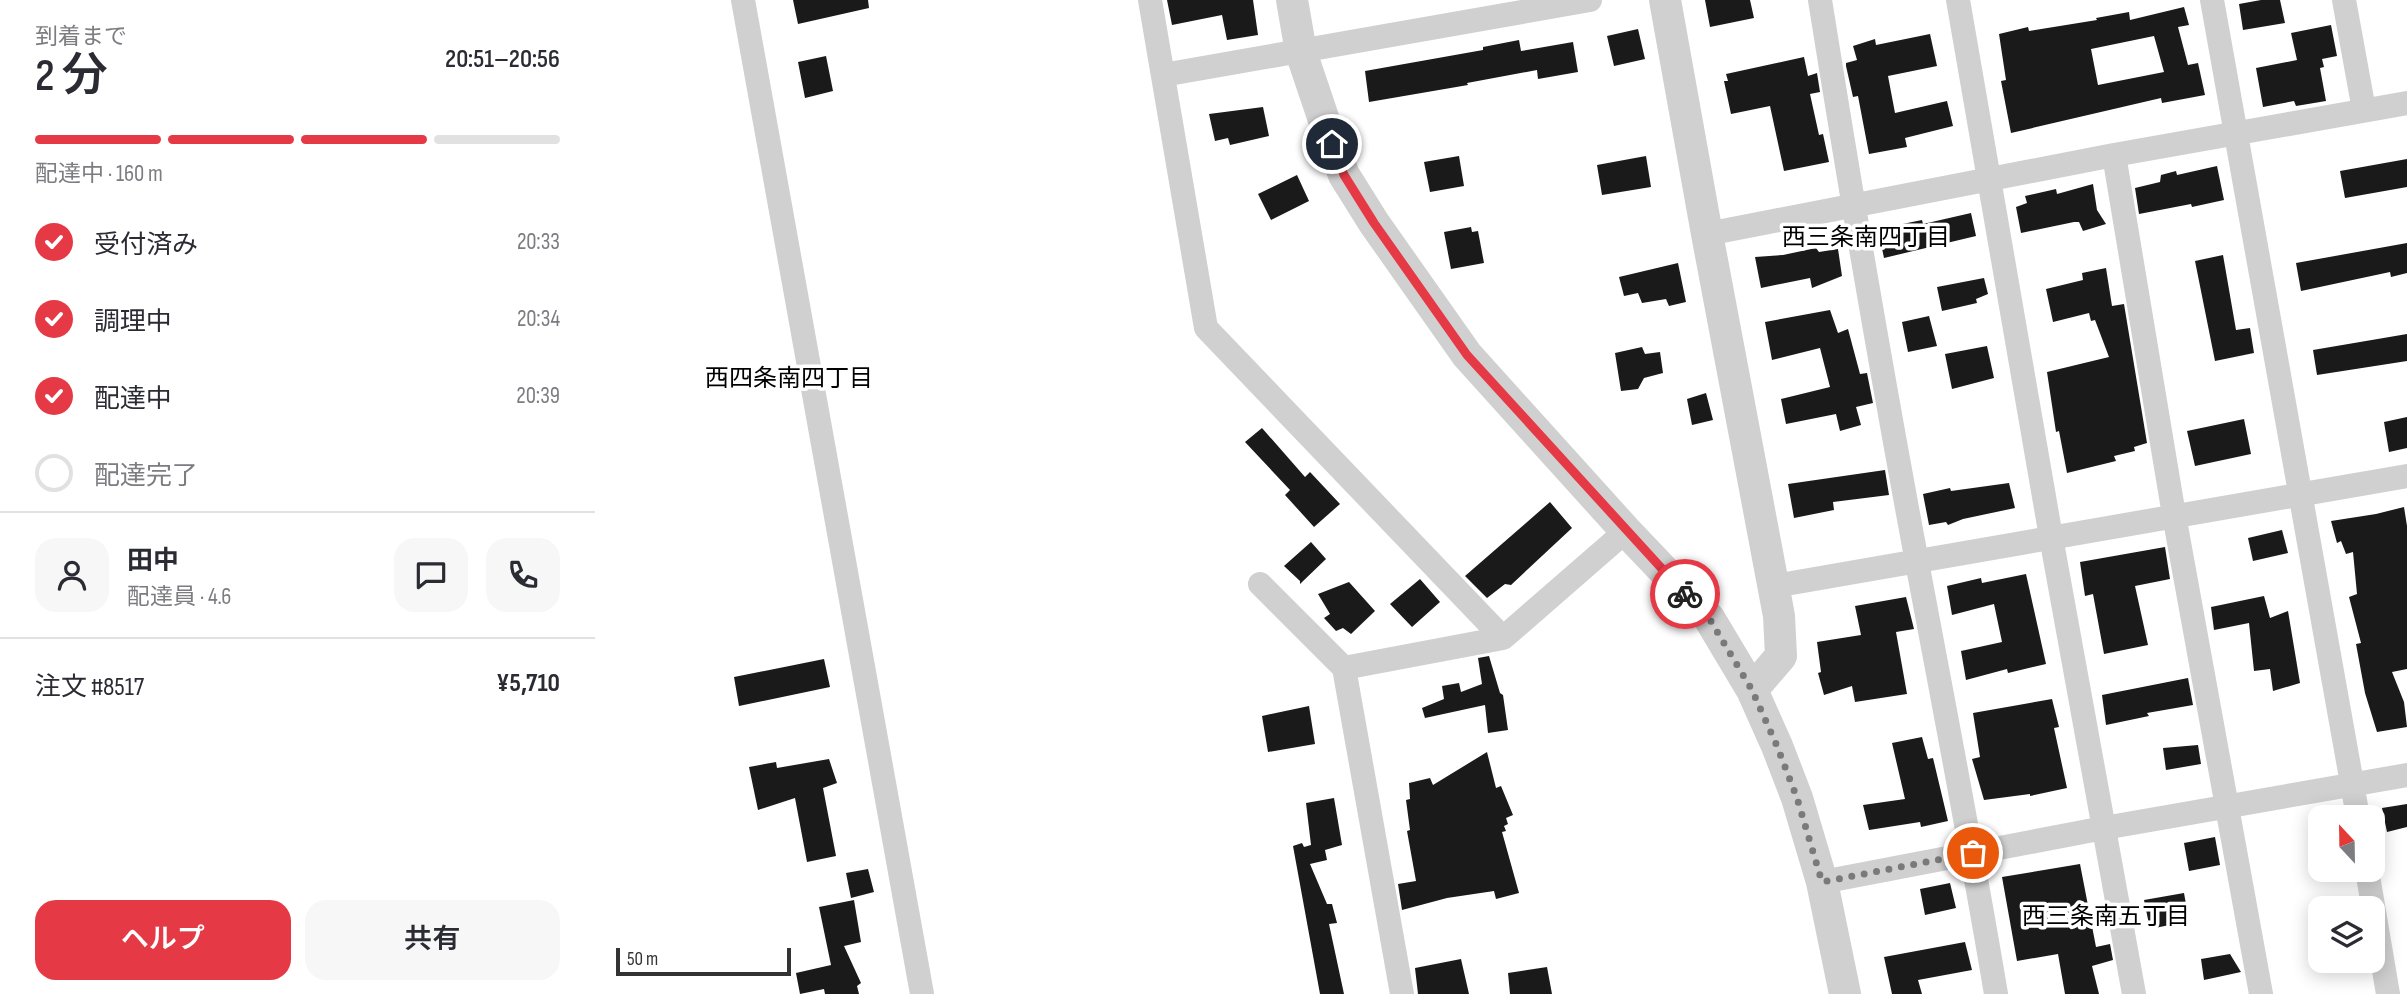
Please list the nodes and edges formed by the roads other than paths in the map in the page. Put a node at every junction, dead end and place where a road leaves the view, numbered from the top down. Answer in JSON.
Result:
{"nodes":[{"id":1,"x":743,"y":0,"type":"edge"},
{"id":2,"x":1150,"y":0,"type":"edge"},
{"id":3,"x":1292,"y":0,"type":"edge"},
{"id":4,"x":1590,"y":0,"type":"edge"},
{"id":5,"x":1665,"y":0,"type":"edge"},
{"id":6,"x":1820,"y":0,"type":"edge"},
{"id":7,"x":1958,"y":0,"type":"edge"},
{"id":8,"x":2212,"y":0,"type":"edge"},
{"id":9,"x":2344,"y":0,"type":"edge"},
{"id":10,"x":1301,"y":52,"type":"junction"},
{"id":11,"x":1163,"y":75,"type":"junction"},
{"id":12,"x":2407,"y":103,"type":"edge"},
{"id":13,"x":2364,"y":110,"type":"junction"},
{"id":14,"x":2237,"y":132,"type":"junction"},
{"id":15,"x":2114,"y":155,"type":"junction"},
{"id":16,"x":1989,"y":178,"type":"junction"},
{"id":17,"x":1853,"y":205,"type":"junction"},
{"id":18,"x":1707,"y":234,"type":"junction"},
{"id":19,"x":2407,"y":476,"type":"edge"},
{"id":20,"x":2299,"y":493,"type":"junction"},
{"id":21,"x":2174,"y":515,"type":"junction"},
{"id":22,"x":1626,"y":531,"type":"junction"},
{"id":23,"x":2051,"y":537,"type":"junction"},
{"id":24,"x":1917,"y":561,"type":"junction"},
{"id":25,"x":1260,"y":584,"type":"dead end"},
{"id":26,"x":1774,"y":586,"type":"junction"},
{"id":27,"x":1503,"y":638,"type":"junction"},
{"id":28,"x":1344,"y":668,"type":"junction"},
{"id":29,"x":1752,"y":690,"type":"junction"},
{"id":30,"x":2407,"y":775,"type":"edge"},
{"id":31,"x":2353,"y":785,"type":"junction"},
{"id":32,"x":2356,"y":805,"type":"edge"},
{"id":33,"x":2228,"y":806,"type":"junction"},
{"id":34,"x":2104,"y":828,"type":"junction"},
{"id":35,"x":1973,"y":853,"type":"junction"},
{"id":36,"x":1822,"y":882,"type":"junction"},
{"id":37,"x":2369,"y":882,"type":"edge"},
{"id":38,"x":922,"y":994,"type":"edge"},
{"id":39,"x":1402,"y":994,"type":"edge"},
{"id":40,"x":1845,"y":994,"type":"edge"},
{"id":41,"x":1996,"y":994,"type":"edge"},
{"id":42,"x":2134,"y":994,"type":"edge"},
{"id":43,"x":2260,"y":994,"type":"edge"},
{"id":44,"x":2388,"y":994,"type":"edge"}],
"edges":[{"from":1,"to":38,"type":"street"},
{"from":2,"to":11,"type":"street"},
{"from":3,"to":10,"type":"street"},
{"from":4,"to":10,"type":"street"},
{"from":5,"to":18,"type":"street"},
{"from":6,"to":17,"type":"street"},
{"from":7,"to":16,"type":"street"},
{"from":8,"to":14,"type":"street"},
{"from":9,"to":13,"type":"street"},
{"from":10,"to":11,"type":"street"},
{"from":10,"to":22,"type":"street"},
{"from":11,"to":27,"type":"street"},
{"from":12,"to":13,"type":"street"},
{"from":13,"to":14,"type":"street"},
{"from":14,"to":15,"type":"street"},
{"from":14,"to":20,"type":"street"},
{"from":15,"to":16,"type":"street"},
{"from":15,"to":21,"type":"street"},
{"from":16,"to":17,"type":"street"},
{"from":16,"to":23,"type":"street"},
{"from":17,"to":18,"type":"street"},
{"from":17,"to":24,"type":"street"},
{"from":18,"to":26,"type":"street"},
{"from":19,"to":20,"type":"street"},
{"from":20,"to":21,"type":"street"},
{"from":20,"to":31,"type":"street"},
{"from":21,"to":23,"type":"street"},
{"from":21,"to":33,"type":"street"},
{"from":22,"to":27,"type":"street"},
{"from":22,"to":29,"type":"street"},
{"from":23,"to":24,"type":"street"},
{"from":23,"to":34,"type":"street"},
{"from":24,"to":26,"type":"street"},
{"from":24,"to":35,"type":"street"},
{"from":25,"to":28,"type":"street"},
{"from":26,"to":29,"type":"street"},
{"from":27,"to":28,"type":"street"},
{"from":28,"to":39,"type":"street"},
{"from":29,"to":36,"type":"street"},
{"from":30,"to":31,"type":"street"},
{"from":31,"to":32,"type":"street"},
{"from":31,"to":33,"type":"street"},
{"from":33,"to":34,"type":"street"},
{"from":33,"to":43,"type":"street"},
{"from":34,"to":35,"type":"street"},
{"from":34,"to":42,"type":"street"},
{"from":35,"to":36,"type":"street"},
{"from":35,"to":41,"type":"street"},
{"from":36,"to":40,"type":"street"},
{"from":37,"to":44,"type":"street"}]}
